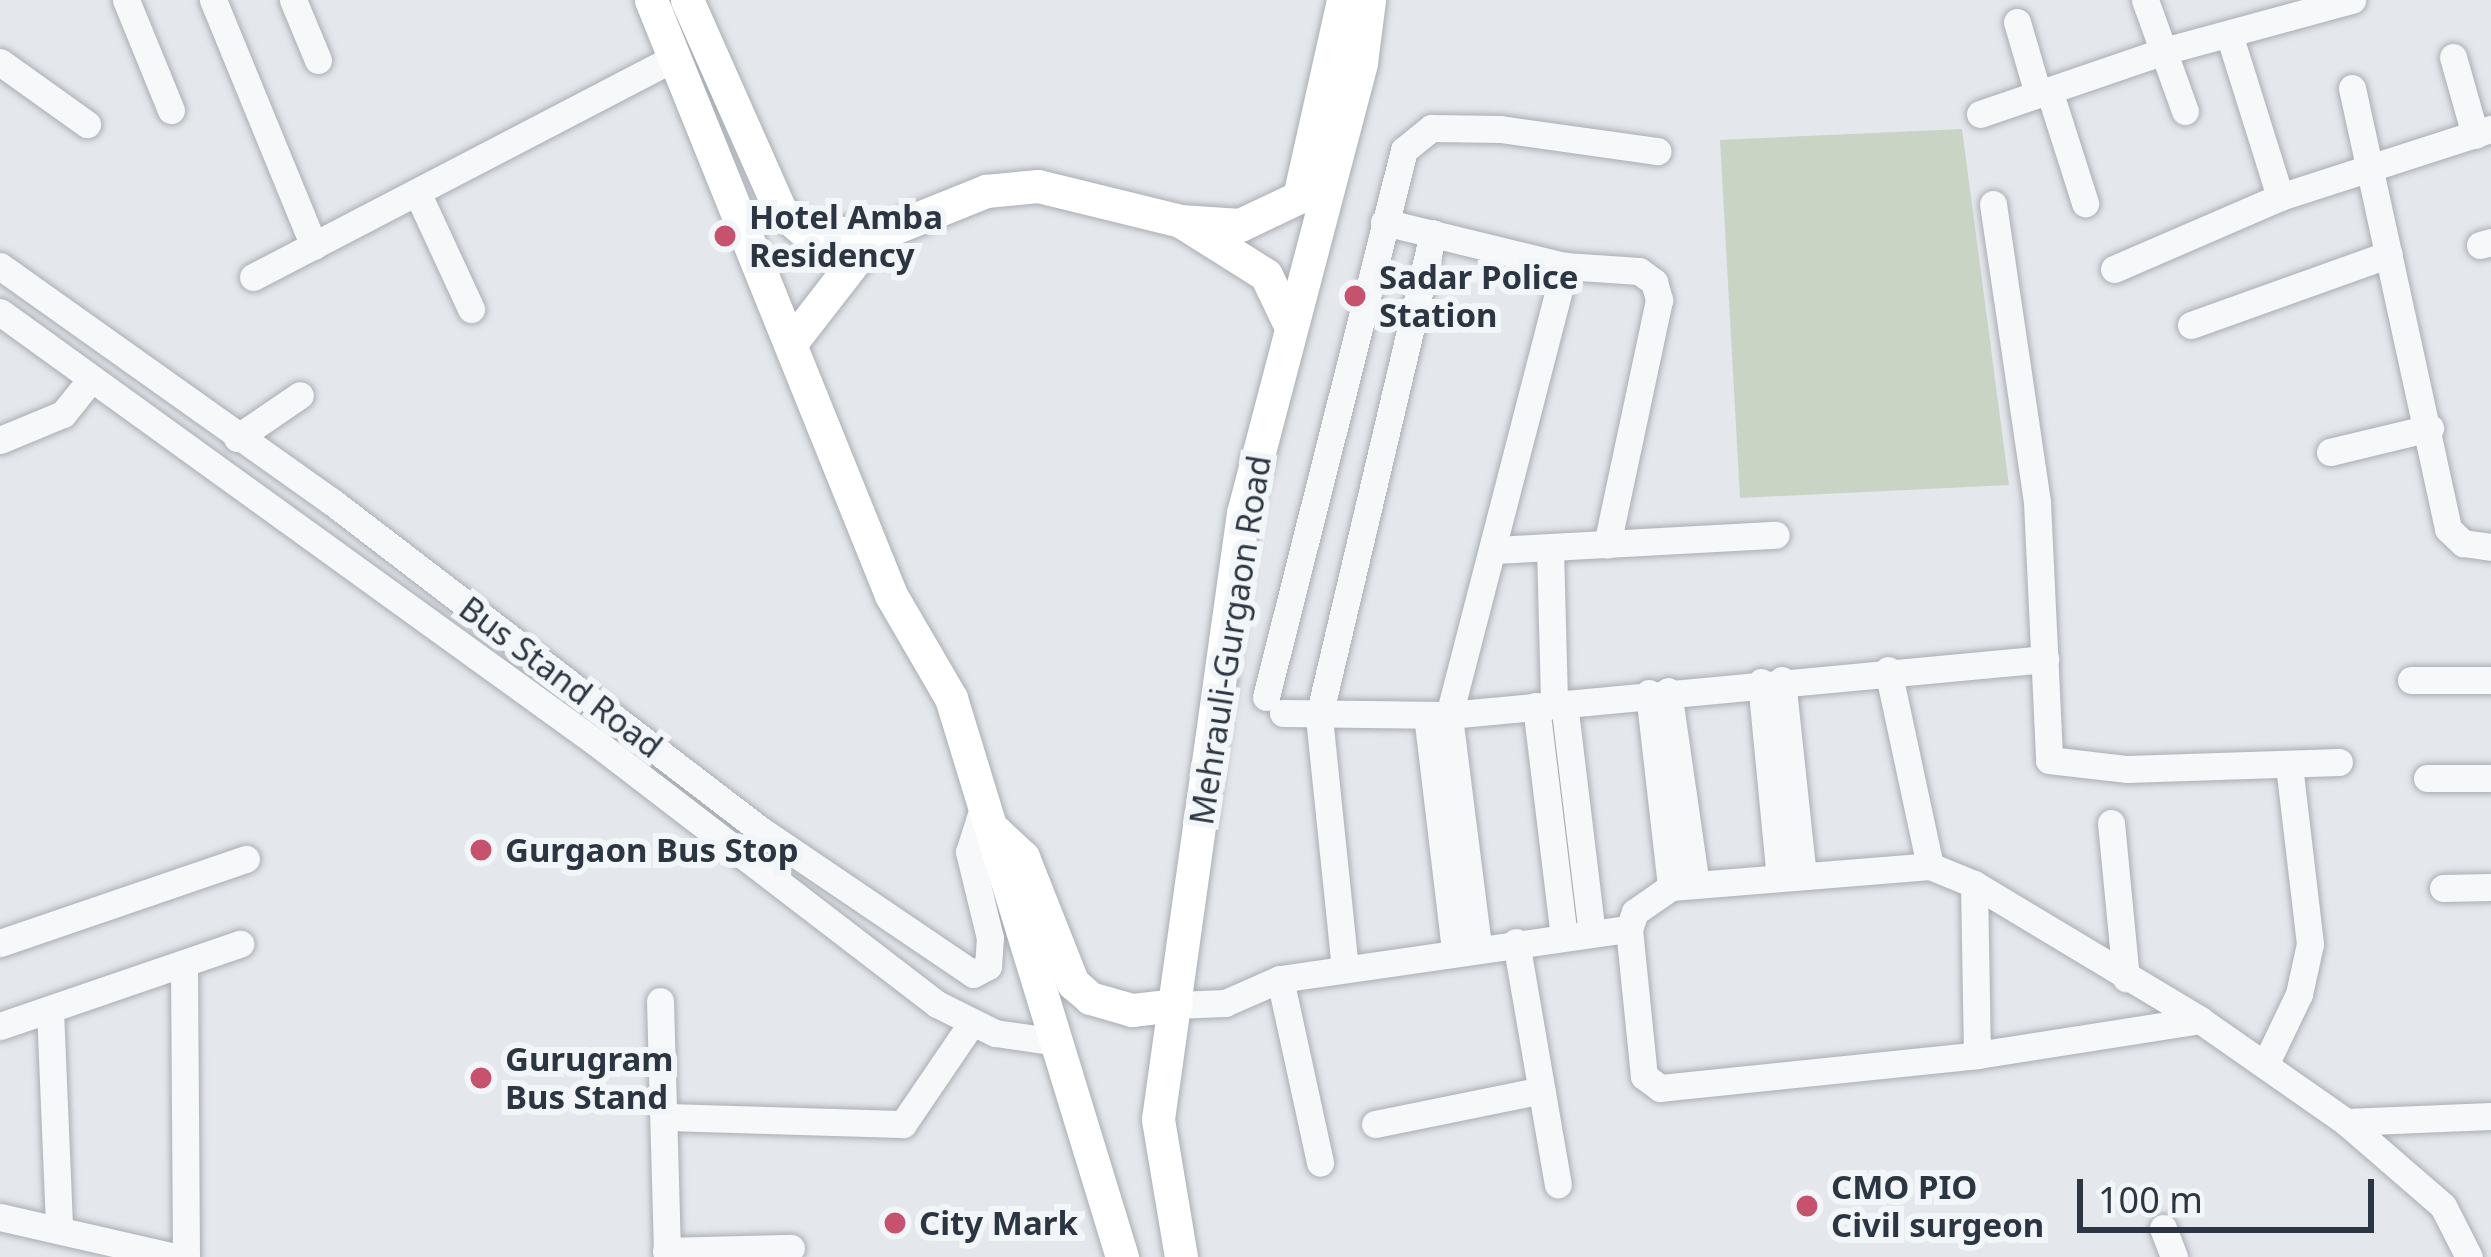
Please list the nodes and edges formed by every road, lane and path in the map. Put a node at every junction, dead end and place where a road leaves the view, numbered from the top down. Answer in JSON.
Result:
{"nodes":[{"id":1,"x":126,"y":0,"type":"edge"},
{"id":2,"x":213,"y":0,"type":"edge"},
{"id":3,"x":293,"y":0,"type":"edge"},
{"id":4,"x":651,"y":0,"type":"edge"},
{"id":5,"x":687,"y":0,"type":"edge"},
{"id":6,"x":1343,"y":0,"type":"edge"},
{"id":7,"x":1369,"y":0,"type":"edge"},
{"id":8,"x":2145,"y":0,"type":"edge"},
{"id":9,"x":2352,"y":0,"type":"edge"},
{"id":10,"x":2017,"y":22,"type":"dead end"},
{"id":11,"x":2229,"y":34,"type":"junction"},
{"id":12,"x":2164,"y":51,"type":"junction"},
{"id":13,"x":2453,"y":57,"type":"dead end"},
{"id":14,"x":674,"y":58,"type":"junction"},
{"id":15,"x":318,"y":60,"type":"dead end"},
{"id":16,"x":0,"y":62,"type":"edge"},
{"id":17,"x":2352,"y":88,"type":"dead end"},
{"id":18,"x":2044,"y":92,"type":"junction"},
{"id":19,"x":172,"y":110,"type":"dead end"},
{"id":20,"x":2185,"y":112,"type":"dead end"},
{"id":21,"x":1980,"y":114,"type":"dead end"},
{"id":22,"x":87,"y":124,"type":"dead end"},
{"id":23,"x":2483,"y":132,"type":"edge"},
{"id":24,"x":1657,"y":152,"type":"dead end"},
{"id":25,"x":2370,"y":168,"type":"junction"},
{"id":26,"x":417,"y":192,"type":"junction"},
{"id":27,"x":2279,"y":197,"type":"junction"},
{"id":28,"x":2085,"y":203,"type":"dead end"},
{"id":29,"x":1993,"y":204,"type":"dead end"},
{"id":30,"x":1180,"y":221,"type":"junction"},
{"id":31,"x":1384,"y":222,"type":"junction"},
{"id":32,"x":1433,"y":233,"type":"junction"},
{"id":33,"x":874,"y":236,"type":"junction"},
{"id":34,"x":314,"y":246,"type":"junction"},
{"id":35,"x":2389,"y":254,"type":"junction"},
{"id":36,"x":0,"y":266,"type":"edge"},
{"id":37,"x":1565,"y":266,"type":"junction"},
{"id":38,"x":2114,"y":269,"type":"dead end"},
{"id":39,"x":253,"y":277,"type":"dead end"},
{"id":40,"x":471,"y":309,"type":"dead end"},
{"id":41,"x":0,"y":311,"type":"edge"},
{"id":42,"x":1290,"y":325,"type":"junction"},
{"id":43,"x":2191,"y":325,"type":"dead end"},
{"id":44,"x":790,"y":343,"type":"junction"},
{"id":45,"x":91,"y":379,"type":"junction"},
{"id":46,"x":300,"y":395,"type":"dead end"},
{"id":47,"x":2430,"y":428,"type":"junction"},
{"id":48,"x":237,"y":438,"type":"junction"},
{"id":49,"x":0,"y":440,"type":"edge"},
{"id":50,"x":2330,"y":452,"type":"dead end"},
{"id":51,"x":332,"y":501,"type":"junction"},
{"id":52,"x":305,"y":531,"type":"junction"},
{"id":53,"x":1776,"y":535,"type":"dead end"},
{"id":54,"x":1607,"y":545,"type":"junction"},
{"id":55,"x":2491,"y":547,"type":"edge"},
{"id":56,"x":1550,"y":548,"type":"junction"},
{"id":57,"x":1495,"y":550,"type":"junction"},
{"id":58,"x":2044,"y":659,"type":"junction"},
{"id":59,"x":1888,"y":670,"type":"junction"},
{"id":60,"x":2411,"y":680,"type":"dead end"},
{"id":61,"x":2491,"y":680,"type":"edge"},
{"id":62,"x":1772,"y":681,"type":"junction"},
{"id":63,"x":1658,"y":692,"type":"junction"},
{"id":64,"x":1552,"y":705,"type":"junction"},
{"id":65,"x":1438,"y":715,"type":"junction"},
{"id":66,"x":1319,"y":716,"type":"junction"},
{"id":67,"x":2339,"y":762,"type":"dead end"},
{"id":68,"x":2289,"y":765,"type":"junction"},
{"id":69,"x":2427,"y":778,"type":"dead end"},
{"id":70,"x":2491,"y":778,"type":"edge"},
{"id":71,"x":989,"y":815,"type":"junction"},
{"id":72,"x":2111,"y":823,"type":"dead end"},
{"id":73,"x":246,"y":859,"type":"dead end"},
{"id":74,"x":1930,"y":866,"type":"junction"},
{"id":75,"x":1791,"y":877,"type":"junction"},
{"id":76,"x":1974,"y":884,"type":"junction"},
{"id":77,"x":1684,"y":886,"type":"junction"},
{"id":78,"x":2491,"y":887,"type":"edge"},
{"id":79,"x":2443,"y":888,"type":"dead end"},
{"id":80,"x":1629,"y":929,"type":"junction"},
{"id":81,"x":1578,"y":935,"type":"junction"},
{"id":82,"x":1516,"y":942,"type":"junction"},
{"id":83,"x":0,"y":944,"type":"edge"},
{"id":84,"x":240,"y":944,"type":"dead end"},
{"id":85,"x":1467,"y":948,"type":"junction"},
{"id":86,"x":184,"y":967,"type":"junction"},
{"id":87,"x":1345,"y":969,"type":"junction"},
{"id":88,"x":2126,"y":978,"type":"junction"},
{"id":89,"x":1280,"y":979,"type":"junction"},
{"id":90,"x":660,"y":1001,"type":"dead end"},
{"id":91,"x":1176,"y":1005,"type":"junction"},
{"id":92,"x":50,"y":1010,"type":"junction"},
{"id":93,"x":2200,"y":1020,"type":"junction"},
{"id":94,"x":970,"y":1024,"type":"junction"},
{"id":95,"x":0,"y":1026,"type":"edge"},
{"id":96,"x":1052,"y":1041,"type":"junction"},
{"id":97,"x":1977,"y":1055,"type":"junction"},
{"id":98,"x":2265,"y":1065,"type":"junction"},
{"id":99,"x":1543,"y":1090,"type":"junction"},
{"id":100,"x":2491,"y":1116,"type":"edge"},
{"id":101,"x":664,"y":1118,"type":"junction"},
{"id":102,"x":2346,"y":1122,"type":"junction"},
{"id":103,"x":1375,"y":1124,"type":"dead end"},
{"id":104,"x":1320,"y":1163,"type":"dead end"},
{"id":105,"x":1558,"y":1184,"type":"dead end"},
{"id":106,"x":0,"y":1217,"type":"edge"},
{"id":107,"x":2163,"y":1228,"type":"dead end"},
{"id":108,"x":59,"y":1229,"type":"junction"},
{"id":109,"x":791,"y":1248,"type":"dead end"},
{"id":110,"x":667,"y":1254,"type":"edge"},
{"id":111,"x":1112,"y":1255,"type":"edge"},
{"id":112,"x":175,"y":1257,"type":"edge"},
{"id":113,"x":186,"y":1257,"type":"edge"},
{"id":114,"x":1181,"y":1257,"type":"edge"},
{"id":115,"x":2174,"y":1257,"type":"edge"},
{"id":116,"x":2468,"y":1257,"type":"edge"}],
"edges":[{"from":1,"to":19,"type":"street"},
{"from":2,"to":34,"type":"street"},
{"from":3,"to":15,"type":"street"},
{"from":4,"to":14,"type":"main road"},
{"from":5,"to":33,"type":"main road"},
{"from":6,"to":30,"type":"main road"},
{"from":7,"to":42,"type":"main road","name":"Mehrauli-Gurgaon Road"},
{"from":8,"to":12,"type":"street"},
{"from":9,"to":11,"type":"street"},
{"from":10,"to":18,"type":"street"},
{"from":11,"to":12,"type":"street"},
{"from":11,"to":27,"type":"street"},
{"from":12,"to":18,"type":"street"},
{"from":12,"to":20,"type":"street"},
{"from":13,"to":23,"type":"street"},
{"from":14,"to":26,"type":"street"},
{"from":14,"to":44,"type":"main road"},
{"from":16,"to":22,"type":"street"},
{"from":17,"to":25,"type":"street"},
{"from":18,"to":21,"type":"street"},
{"from":18,"to":28,"type":"street"},
{"from":23,"to":25,"type":"street"},
{"from":24,"to":31,"type":"street"},
{"from":25,"to":27,"type":"street"},
{"from":25,"to":35,"type":"street"},
{"from":26,"to":34,"type":"street"},
{"from":26,"to":40,"type":"street"},
{"from":27,"to":38,"type":"street"},
{"from":29,"to":58,"type":"street"},
{"from":30,"to":33,"type":"main road"},
{"from":30,"to":42,"type":"main road"},
{"from":31,"to":32,"type":"street"},
{"from":31,"to":66,"type":"street"},
{"from":32,"to":37,"type":"street"},
{"from":32,"to":66,"type":"street"},
{"from":33,"to":44,"type":"main road"},
{"from":34,"to":39,"type":"street"},
{"from":35,"to":43,"type":"street"},
{"from":35,"to":47,"type":"street"},
{"from":36,"to":48,"type":"street","name":"Bus Stand Road"},
{"from":37,"to":54,"type":"street"},
{"from":37,"to":57,"type":"street"},
{"from":41,"to":45,"type":"street","name":"Bus Stand Road"},
{"from":42,"to":91,"type":"main road","name":"Mehrauli-Gurgaon Road"},
{"from":44,"to":71,"type":"main road"},
{"from":45,"to":49,"type":"street"},
{"from":45,"to":52,"type":"street","name":"Bus Stand Road"},
{"from":46,"to":48,"type":"street"},
{"from":47,"to":50,"type":"street"},
{"from":47,"to":55,"type":"street"},
{"from":48,"to":51,"type":"street","name":"Bus Stand Road"},
{"from":51,"to":52,"type":"street"},
{"from":51,"to":71,"type":"street","name":"Bus Stand Road"},
{"from":52,"to":94,"type":"street","name":"Bus Stand Road"},
{"from":53,"to":54,"type":"street"},
{"from":54,"to":56,"type":"street"},
{"from":56,"to":57,"type":"street"},
{"from":56,"to":64,"type":"street"},
{"from":57,"to":65,"type":"street"},
{"from":58,"to":59,"type":"street"},
{"from":58,"to":68,"type":"street"},
{"from":59,"to":62,"type":"street"},
{"from":59,"to":74,"type":"street"},
{"from":60,"to":61,"type":"street"},
{"from":62,"to":63,"type":"street"},
{"from":62,"to":75,"type":"street"},
{"from":63,"to":64,"type":"street"},
{"from":63,"to":77,"type":"street"},
{"from":64,"to":65,"type":"street"},
{"from":64,"to":81,"type":"street"},
{"from":65,"to":66,"type":"street"},
{"from":65,"to":85,"type":"street"},
{"from":66,"to":87,"type":"street"},
{"from":67,"to":68,"type":"street"},
{"from":68,"to":98,"type":"street"},
{"from":69,"to":70,"type":"street"},
{"from":71,"to":91,"type":"main road"},
{"from":71,"to":96,"type":"main road"},
{"from":72,"to":88,"type":"street"},
{"from":73,"to":83,"type":"street"},
{"from":74,"to":75,"type":"street"},
{"from":74,"to":76,"type":"street"},
{"from":75,"to":77,"type":"street"},
{"from":76,"to":88,"type":"street"},
{"from":76,"to":97,"type":"street"},
{"from":77,"to":80,"type":"street"},
{"from":78,"to":79,"type":"street"},
{"from":80,"to":81,"type":"street"},
{"from":80,"to":97,"type":"street"},
{"from":81,"to":82,"type":"street"},
{"from":82,"to":85,"type":"street"},
{"from":82,"to":99,"type":"street"},
{"from":84,"to":86,"type":"street"},
{"from":85,"to":87,"type":"street"},
{"from":86,"to":92,"type":"street"},
{"from":86,"to":113,"type":"street"},
{"from":87,"to":89,"type":"street"},
{"from":88,"to":93,"type":"street"},
{"from":89,"to":91,"type":"street"},
{"from":89,"to":104,"type":"street"},
{"from":90,"to":101,"type":"street"},
{"from":91,"to":114,"type":"main road","name":"Mehrauli-Gurgaon Road"},
{"from":92,"to":95,"type":"street"},
{"from":92,"to":108,"type":"street"},
{"from":93,"to":97,"type":"street"},
{"from":93,"to":98,"type":"street"},
{"from":94,"to":96,"type":"street","name":"Bus Stand Road"},
{"from":94,"to":101,"type":"street"},
{"from":96,"to":111,"type":"main road"},
{"from":98,"to":102,"type":"street"},
{"from":99,"to":103,"type":"street"},
{"from":99,"to":105,"type":"street"},
{"from":100,"to":102,"type":"street"},
{"from":101,"to":110,"type":"street"},
{"from":102,"to":116,"type":"street"},
{"from":106,"to":108,"type":"street"},
{"from":107,"to":115,"type":"street"},
{"from":108,"to":112,"type":"street"},
{"from":109,"to":110,"type":"street"}]}
